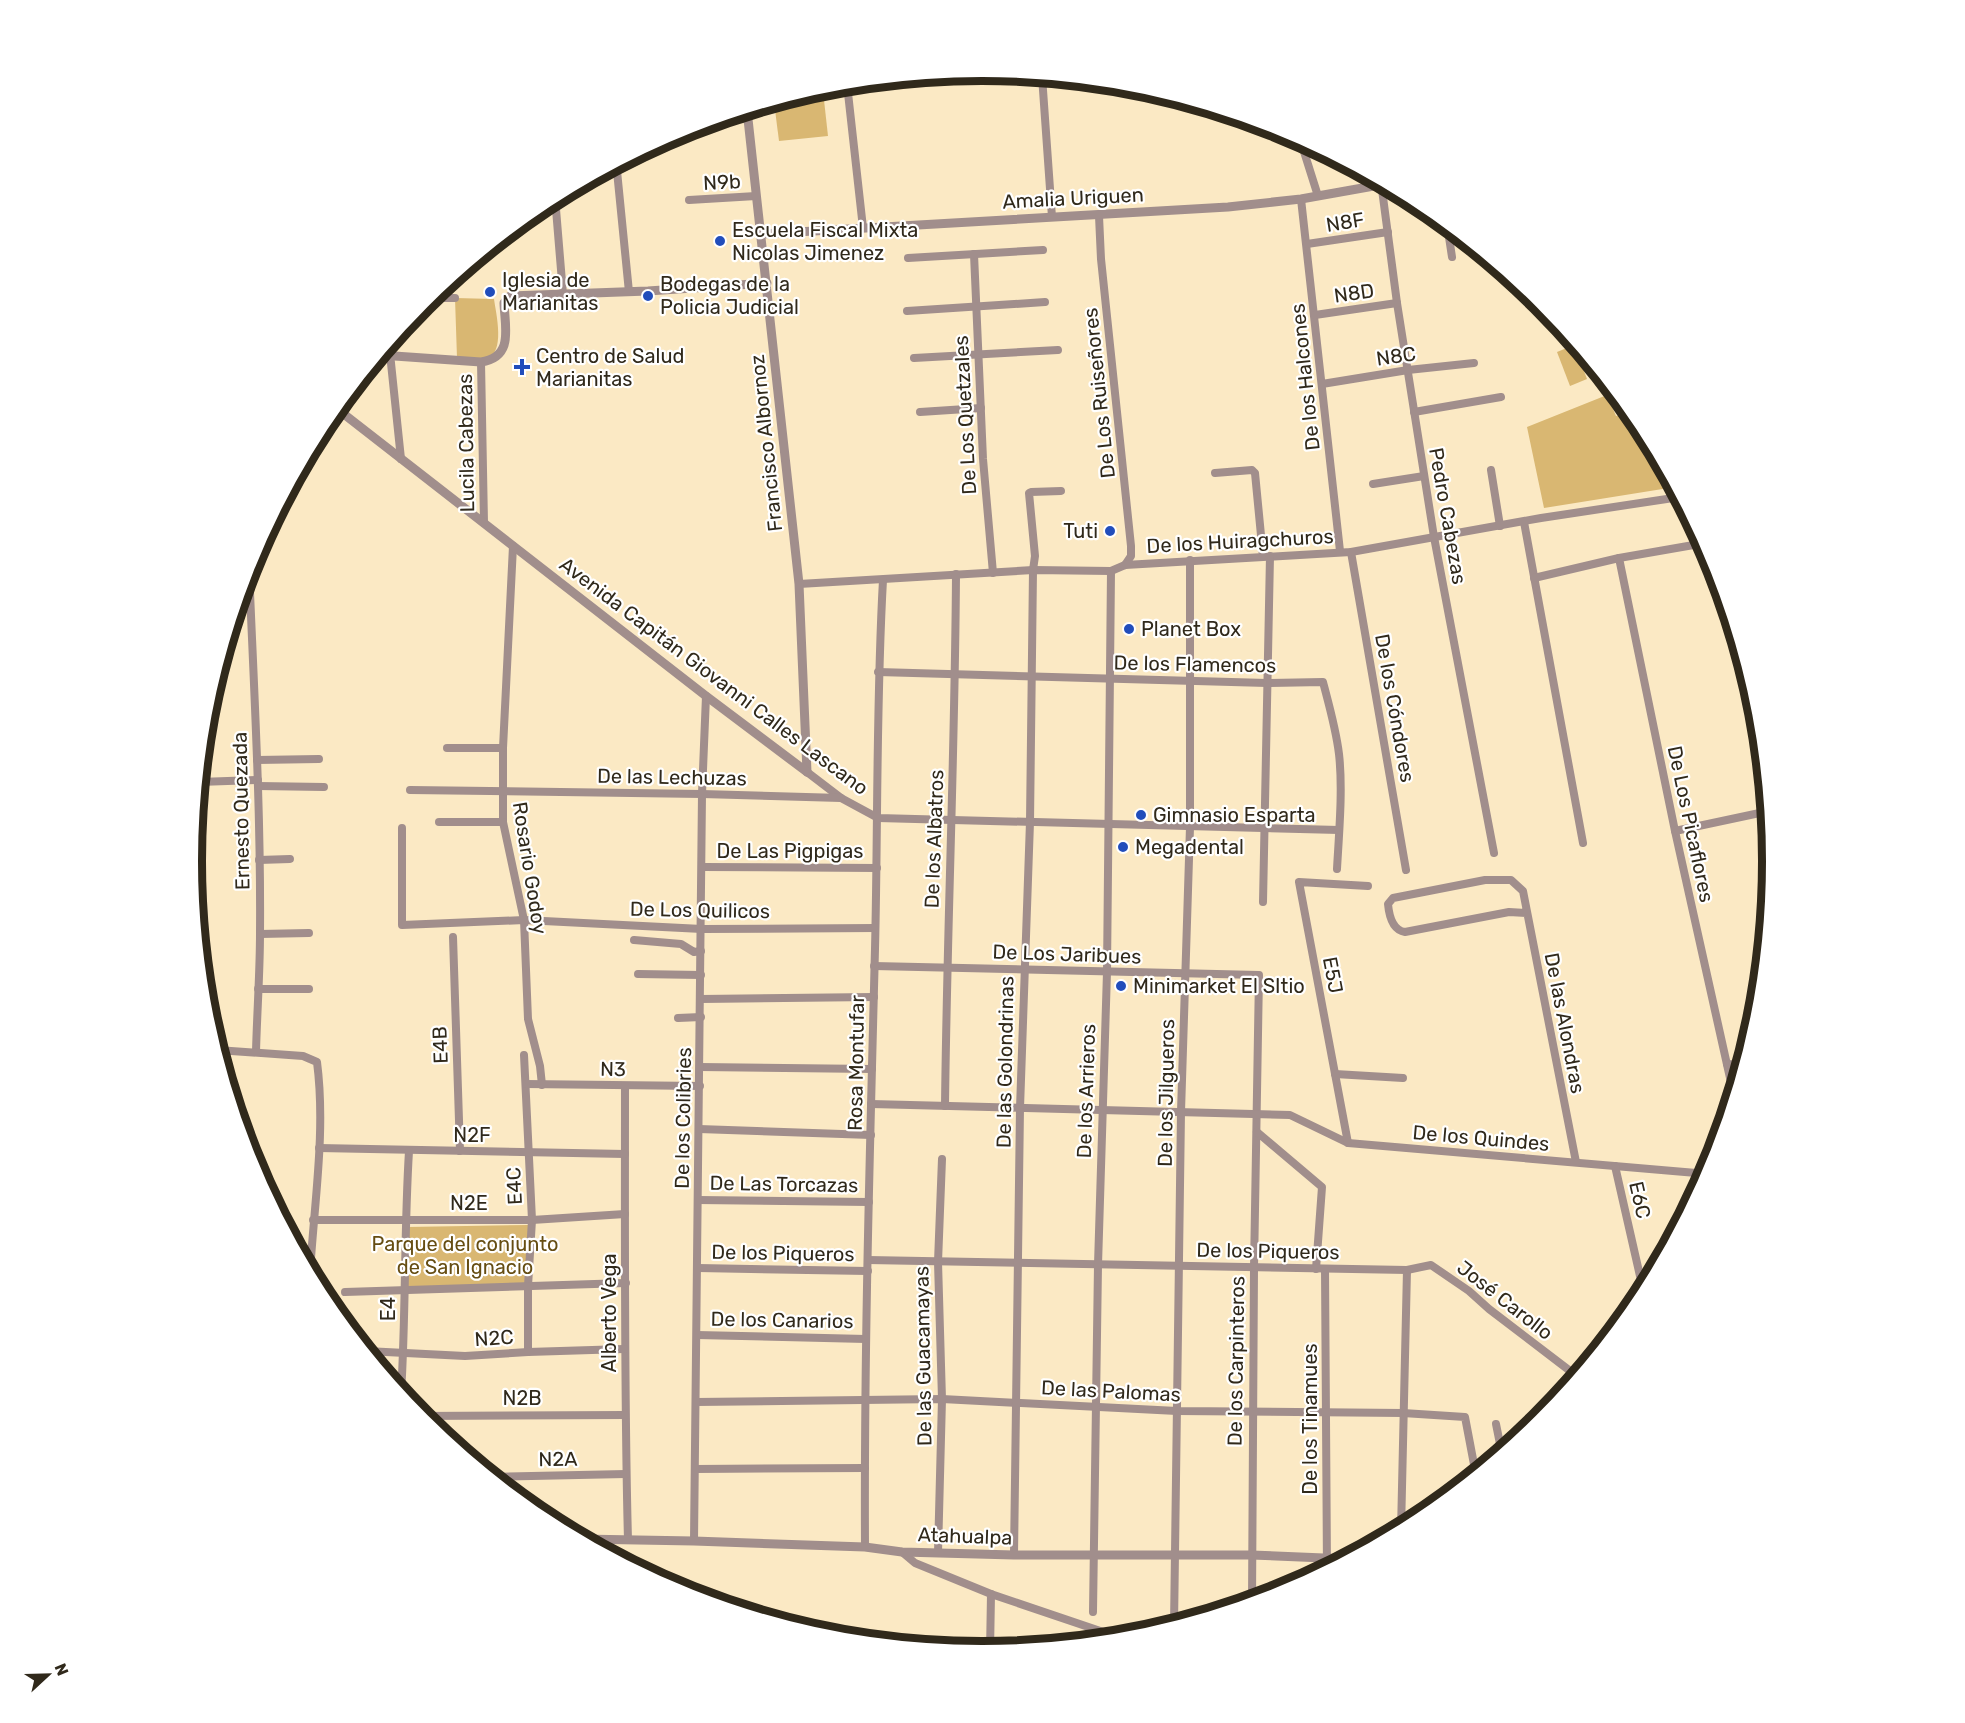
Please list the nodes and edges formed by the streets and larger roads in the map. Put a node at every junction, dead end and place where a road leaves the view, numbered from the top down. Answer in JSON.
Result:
{"nodes":[{"id":1,"x":1042,"y":84,"type":"edge"},
{"id":2,"x":848,"y":93,"type":"edge"},
{"id":3,"x":747,"y":118,"type":"edge"},
{"id":4,"x":1303,"y":150,"type":"edge"},
{"id":5,"x":617,"y":172,"type":"edge"},
{"id":6,"x":1373,"y":186,"type":"edge"},
{"id":7,"x":1384,"y":193,"type":"edge"},
{"id":8,"x":756,"y":196,"type":"junction"},
{"id":9,"x":1318,"y":196,"type":"junction"},
{"id":10,"x":1301,"y":199,"type":"junction"},
{"id":11,"x":689,"y":200,"type":"dead end"},
{"id":12,"x":556,"y":209,"type":"edge"},
{"id":13,"x":1099,"y":216,"type":"junction"},
{"id":14,"x":1052,"y":217,"type":"junction"},
{"id":15,"x":863,"y":228,"type":"junction"},
{"id":16,"x":1388,"y":232,"type":"junction"},
{"id":17,"x":761,"y":234,"type":"junction"},
{"id":18,"x":1449,"y":236,"type":"edge"},
{"id":19,"x":1307,"y":244,"type":"junction"},
{"id":20,"x":1043,"y":250,"type":"dead end"},
{"id":21,"x":974,"y":254,"type":"junction"},
{"id":22,"x":1452,"y":257,"type":"dead end"},
{"id":23,"x":908,"y":258,"type":"dead end"},
{"id":24,"x":767,"y":283,"type":"junction"},
{"id":25,"x":629,"y":292,"type":"junction"},
{"id":26,"x":563,"y":294,"type":"junction"},
{"id":27,"x":444,"y":298,"type":"edge"},
{"id":28,"x":455,"y":298,"type":"dead end"},
{"id":29,"x":1044,"y":302,"type":"dead end"},
{"id":30,"x":1397,"y":303,"type":"junction"},
{"id":31,"x":977,"y":307,"type":"junction"},
{"id":32,"x":907,"y":311,"type":"dead end"},
{"id":33,"x":1315,"y":315,"type":"junction"},
{"id":34,"x":1059,"y":350,"type":"dead end"},
{"id":35,"x":389,"y":355,"type":"edge"},
{"id":36,"x":979,"y":355,"type":"junction"},
{"id":37,"x":914,"y":358,"type":"dead end"},
{"id":38,"x":386,"y":359,"type":"edge"},
{"id":39,"x":481,"y":362,"type":"junction"},
{"id":40,"x":1474,"y":363,"type":"dead end"},
{"id":41,"x":1408,"y":370,"type":"junction"},
{"id":42,"x":1322,"y":384,"type":"junction"},
{"id":43,"x":1501,"y":397,"type":"dead end"},
{"id":44,"x":981,"y":408,"type":"junction"},
{"id":45,"x":920,"y":412,"type":"dead end"},
{"id":46,"x":1414,"y":412,"type":"junction"},
{"id":47,"x":344,"y":414,"type":"edge"},
{"id":48,"x":401,"y":459,"type":"junction"},
{"id":49,"x":1491,"y":470,"type":"dead end"},
{"id":50,"x":1215,"y":473,"type":"dead end"},
{"id":51,"x":1424,"y":476,"type":"junction"},
{"id":52,"x":1373,"y":484,"type":"dead end"},
{"id":53,"x":1061,"y":490,"type":"dead end"},
{"id":54,"x":1673,"y":498,"type":"edge"},
{"id":55,"x":1524,"y":522,"type":"junction"},
{"id":56,"x":484,"y":523,"type":"junction"},
{"id":57,"x":1500,"y":526,"type":"junction"},
{"id":58,"x":1434,"y":537,"type":"junction"},
{"id":59,"x":1696,"y":545,"type":"edge"},
{"id":60,"x":513,"y":546,"type":"junction"},
{"id":61,"x":1340,"y":552,"type":"junction"},
{"id":62,"x":1351,"y":552,"type":"junction"},
{"id":63,"x":1267,"y":556,"type":"junction"},
{"id":64,"x":1619,"y":558,"type":"junction"},
{"id":65,"x":1190,"y":560,"type":"junction"},
{"id":66,"x":1125,"y":565,"type":"junction"},
{"id":67,"x":1033,"y":570,"type":"junction"},
{"id":68,"x":1111,"y":571,"type":"junction"},
{"id":69,"x":993,"y":573,"type":"junction"},
{"id":70,"x":956,"y":574,"type":"junction"},
{"id":71,"x":1534,"y":578,"type":"junction"},
{"id":72,"x":883,"y":580,"type":"junction"},
{"id":73,"x":799,"y":584,"type":"junction"},
{"id":74,"x":250,"y":592,"type":"edge"},
{"id":75,"x":878,"y":672,"type":"junction"},
{"id":76,"x":956,"y":674,"type":"junction"},
{"id":77,"x":1032,"y":676,"type":"junction"},
{"id":78,"x":1110,"y":678,"type":"junction"},
{"id":79,"x":1190,"y":681,"type":"junction"},
{"id":80,"x":1267,"y":683,"type":"junction"},
{"id":81,"x":706,"y":696,"type":"junction"},
{"id":82,"x":447,"y":748,"type":"dead end"},
{"id":83,"x":503,"y":748,"type":"junction"},
{"id":84,"x":319,"y":759,"type":"dead end"},
{"id":85,"x":257,"y":760,"type":"junction"},
{"id":86,"x":807,"y":772,"type":"junction"},
{"id":87,"x":207,"y":782,"type":"edge"},
{"id":88,"x":258,"y":783,"type":"junction"},
{"id":89,"x":324,"y":788,"type":"dead end"},
{"id":90,"x":410,"y":790,"type":"dead end"},
{"id":91,"x":502,"y":790,"type":"junction"},
{"id":92,"x":702,"y":794,"type":"junction"},
{"id":93,"x":841,"y":798,"type":"junction"},
{"id":94,"x":1761,"y":812,"type":"edge"},
{"id":95,"x":878,"y":818,"type":"junction"},
{"id":96,"x":952,"y":819,"type":"junction"},
{"id":97,"x":439,"y":822,"type":"dead end"},
{"id":98,"x":503,"y":822,"type":"junction"},
{"id":99,"x":1030,"y":822,"type":"junction"},
{"id":100,"x":1109,"y":825,"type":"junction"},
{"id":101,"x":1190,"y":827,"type":"junction"},
{"id":102,"x":402,"y":828,"type":"dead end"},
{"id":103,"x":1263,"y":829,"type":"junction"},
{"id":104,"x":1339,"y":830,"type":"junction"},
{"id":105,"x":1675,"y":831,"type":"junction"},
{"id":106,"x":1583,"y":843,"type":"dead end"},
{"id":107,"x":1494,"y":853,"type":"dead end"},
{"id":108,"x":290,"y":859,"type":"dead end"},
{"id":109,"x":259,"y":860,"type":"junction"},
{"id":110,"x":702,"y":867,"type":"junction"},
{"id":111,"x":876,"y":868,"type":"junction"},
{"id":112,"x":1337,"y":869,"type":"dead end"},
{"id":113,"x":1406,"y":870,"type":"dead end"},
{"id":114,"x":1368,"y":886,"type":"dead end"},
{"id":115,"x":1263,"y":902,"type":"dead end"},
{"id":116,"x":1527,"y":913,"type":"junction"},
{"id":117,"x":524,"y":920,"type":"junction"},
{"id":118,"x":875,"y":928,"type":"junction"},
{"id":119,"x":702,"y":929,"type":"junction"},
{"id":120,"x":309,"y":933,"type":"dead end"},
{"id":121,"x":260,"y":934,"type":"junction"},
{"id":122,"x":453,"y":937,"type":"dead end"},
{"id":123,"x":634,"y":940,"type":"dead end"},
{"id":124,"x":701,"y":951,"type":"junction"},
{"id":125,"x":874,"y":966,"type":"junction"},
{"id":126,"x":946,"y":968,"type":"junction"},
{"id":127,"x":1024,"y":970,"type":"junction"},
{"id":128,"x":1107,"y":972,"type":"junction"},
{"id":129,"x":639,"y":974,"type":"dead end"},
{"id":130,"x":1186,"y":974,"type":"junction"},
{"id":131,"x":701,"y":975,"type":"junction"},
{"id":132,"x":1259,"y":975,"type":"joint"},
{"id":133,"x":309,"y":989,"type":"dead end"},
{"id":134,"x":258,"y":990,"type":"junction"},
{"id":135,"x":874,"y":997,"type":"junction"},
{"id":136,"x":701,"y":999,"type":"junction"},
{"id":137,"x":701,"y":1017,"type":"junction"},
{"id":138,"x":678,"y":1018,"type":"dead end"},
{"id":139,"x":226,"y":1050,"type":"edge"},
{"id":140,"x":256,"y":1052,"type":"junction"},
{"id":141,"x":524,"y":1055,"type":"dead end"},
{"id":142,"x":1727,"y":1064,"type":"junction"},
{"id":143,"x":1736,"y":1065,"type":"edge"},
{"id":144,"x":700,"y":1067,"type":"junction"},
{"id":145,"x":872,"y":1069,"type":"junction"},
{"id":146,"x":1335,"y":1074,"type":"junction"},
{"id":147,"x":1402,"y":1078,"type":"dead end"},
{"id":148,"x":1731,"y":1082,"type":"edge"},
{"id":149,"x":526,"y":1084,"type":"junction"},
{"id":150,"x":542,"y":1085,"type":"junction"},
{"id":151,"x":625,"y":1086,"type":"junction"},
{"id":152,"x":700,"y":1086,"type":"junction"},
{"id":153,"x":871,"y":1104,"type":"junction"},
{"id":154,"x":945,"y":1106,"type":"junction"},
{"id":155,"x":1020,"y":1108,"type":"junction"},
{"id":156,"x":1102,"y":1110,"type":"junction"},
{"id":157,"x":1181,"y":1112,"type":"junction"},
{"id":158,"x":1258,"y":1114,"type":"junction"},
{"id":159,"x":699,"y":1129,"type":"junction"},
{"id":160,"x":1257,"y":1132,"type":"junction"},
{"id":161,"x":871,"y":1135,"type":"junction"},
{"id":162,"x":1348,"y":1143,"type":"junction"},
{"id":163,"x":319,"y":1148,"type":"junction"},
{"id":164,"x":409,"y":1151,"type":"junction"},
{"id":165,"x":460,"y":1151,"type":"junction"},
{"id":166,"x":529,"y":1151,"type":"junction"},
{"id":167,"x":625,"y":1155,"type":"junction"},
{"id":168,"x":942,"y":1159,"type":"dead end"},
{"id":169,"x":1576,"y":1162,"type":"junction"},
{"id":170,"x":1615,"y":1166,"type":"junction"},
{"id":171,"x":1698,"y":1173,"type":"edge"},
{"id":172,"x":698,"y":1200,"type":"junction"},
{"id":173,"x":869,"y":1202,"type":"junction"},
{"id":174,"x":626,"y":1214,"type":"junction"},
{"id":175,"x":313,"y":1220,"type":"junction"},
{"id":176,"x":405,"y":1220,"type":"junction"},
{"id":177,"x":532,"y":1220,"type":"junction"},
{"id":178,"x":311,"y":1258,"type":"edge"},
{"id":179,"x":868,"y":1260,"type":"junction"},
{"id":180,"x":938,"y":1262,"type":"junction"},
{"id":181,"x":1018,"y":1264,"type":"junction"},
{"id":182,"x":1098,"y":1265,"type":"junction"},
{"id":183,"x":1179,"y":1266,"type":"junction"},
{"id":184,"x":698,"y":1268,"type":"junction"},
{"id":185,"x":1254,"y":1268,"type":"junction"},
{"id":186,"x":1316,"y":1269,"type":"junction"},
{"id":187,"x":1325,"y":1269,"type":"junction"},
{"id":188,"x":1407,"y":1270,"type":"junction"},
{"id":189,"x":868,"y":1271,"type":"junction"},
{"id":190,"x":1640,"y":1276,"type":"dead end"},
{"id":191,"x":626,"y":1283,"type":"junction"},
{"id":192,"x":528,"y":1286,"type":"junction"},
{"id":193,"x":404,"y":1291,"type":"junction"},
{"id":194,"x":345,"y":1292,"type":"dead end"},
{"id":195,"x":697,"y":1335,"type":"junction"},
{"id":196,"x":866,"y":1339,"type":"junction"},
{"id":197,"x":624,"y":1349,"type":"junction"},
{"id":198,"x":376,"y":1352,"type":"edge"},
{"id":199,"x":528,"y":1352,"type":"junction"},
{"id":200,"x":404,"y":1353,"type":"junction"},
{"id":201,"x":1572,"y":1372,"type":"edge"},
{"id":202,"x":402,"y":1382,"type":"edge"},
{"id":203,"x":866,"y":1399,"type":"junction"},
{"id":204,"x":942,"y":1399,"type":"junction"},
{"id":205,"x":696,"y":1402,"type":"junction"},
{"id":206,"x":1016,"y":1402,"type":"junction"},
{"id":207,"x":1096,"y":1407,"type":"junction"},
{"id":208,"x":1177,"y":1411,"type":"junction"},
{"id":209,"x":1252,"y":1412,"type":"junction"},
{"id":210,"x":1327,"y":1412,"type":"junction"},
{"id":211,"x":1403,"y":1413,"type":"junction"},
{"id":212,"x":625,"y":1415,"type":"junction"},
{"id":213,"x":434,"y":1416,"type":"edge"},
{"id":214,"x":1496,"y":1424,"type":"dead end"},
{"id":215,"x":1500,"y":1445,"type":"edge"},
{"id":216,"x":1474,"y":1467,"type":"edge"},
{"id":217,"x":865,"y":1468,"type":"junction"},
{"id":218,"x":695,"y":1469,"type":"junction"},
{"id":219,"x":626,"y":1474,"type":"junction"},
{"id":220,"x":502,"y":1477,"type":"edge"},
{"id":221,"x":1401,"y":1519,"type":"edge"},
{"id":222,"x":596,"y":1539,"type":"edge"},
{"id":223,"x":628,"y":1540,"type":"junction"},
{"id":224,"x":694,"y":1541,"type":"junction"},
{"id":225,"x":865,"y":1547,"type":"junction"},
{"id":226,"x":902,"y":1552,"type":"junction"},
{"id":227,"x":938,"y":1553,"type":"junction"},
{"id":228,"x":1014,"y":1555,"type":"junction"},
{"id":229,"x":1251,"y":1555,"type":"junction"},
{"id":230,"x":1094,"y":1556,"type":"junction"},
{"id":231,"x":1175,"y":1556,"type":"junction"},
{"id":232,"x":1328,"y":1558,"type":"junction"},
{"id":233,"x":1335,"y":1558,"type":"edge"},
{"id":234,"x":1328,"y":1562,"type":"edge"},
{"id":235,"x":991,"y":1594,"type":"junction"},
{"id":236,"x":1252,"y":1594,"type":"edge"},
{"id":237,"x":1093,"y":1612,"type":"dead end"},
{"id":238,"x":1174,"y":1618,"type":"edge"},
{"id":239,"x":1103,"y":1632,"type":"edge"},
{"id":240,"x":990,"y":1642,"type":"edge"}],
"edges":[{"from":1,"to":14,"type":"street"},
{"from":2,"to":15,"type":"street"},
{"from":3,"to":8,"type":"street","name":"Francisco Albornoz"},
{"from":4,"to":9,"type":"street"},
{"from":5,"to":25,"type":"street"},
{"from":6,"to":9,"type":"street","name":"Amalia Uriguen"},
{"from":7,"to":16,"type":"street","name":"Pedro Cabezas"},
{"from":8,"to":11,"type":"street","name":"N9b"},
{"from":8,"to":17,"type":"street","name":"Francisco Albornoz"},
{"from":9,"to":10,"type":"street","name":"Amalia Uriguen"},
{"from":10,"to":13,"type":"street","name":"Amalia Uriguen"},
{"from":10,"to":19,"type":"street","name":"De los Halcones"},
{"from":12,"to":26,"type":"street"},
{"from":13,"to":14,"type":"street","name":"Amalia Uriguen"},
{"from":13,"to":66,"type":"street","name":"De Los Ruiseñores"},
{"from":14,"to":15,"type":"street","name":"Amalia Uriguen"},
{"from":15,"to":17,"type":"street","name":"Amalia Uriguen"},
{"from":16,"to":19,"type":"street","name":"N8F"},
{"from":16,"to":30,"type":"street","name":"Pedro Cabezas"},
{"from":17,"to":24,"type":"street","name":"Francisco Albornoz"},
{"from":18,"to":22,"type":"street"},
{"from":19,"to":33,"type":"street","name":"De los Halcones"},
{"from":20,"to":21,"type":"street"},
{"from":21,"to":23,"type":"street"},
{"from":21,"to":31,"type":"street","name":"De Los Quetzales"},
{"from":24,"to":25,"type":"street"},
{"from":24,"to":73,"type":"street","name":"Francisco Albornoz"},
{"from":25,"to":26,"type":"street"},
{"from":26,"to":39,"type":"street"},
{"from":27,"to":28,"type":"street"},
{"from":29,"to":31,"type":"street"},
{"from":30,"to":33,"type":"street","name":"N8D"},
{"from":30,"to":41,"type":"street","name":"Pedro Cabezas"},
{"from":31,"to":32,"type":"street"},
{"from":31,"to":36,"type":"street","name":"De Los Quetzales"},
{"from":33,"to":42,"type":"street","name":"De los Halcones"},
{"from":34,"to":36,"type":"street"},
{"from":35,"to":39,"type":"street"},
{"from":36,"to":37,"type":"street"},
{"from":36,"to":44,"type":"street","name":"De Los Quetzales"},
{"from":38,"to":48,"type":"street"},
{"from":39,"to":56,"type":"street","name":"Lucila Cabezas"},
{"from":40,"to":41,"type":"street","name":"N8C"},
{"from":41,"to":42,"type":"street","name":"N8C"},
{"from":41,"to":46,"type":"street","name":"Pedro Cabezas"},
{"from":42,"to":61,"type":"street","name":"De los Halcones"},
{"from":43,"to":46,"type":"street"},
{"from":44,"to":45,"type":"street"},
{"from":44,"to":69,"type":"street","name":"De Los Quetzales"},
{"from":46,"to":51,"type":"street","name":"Pedro Cabezas"},
{"from":47,"to":48,"type":"street","name":"Avenida Capitán Giovanni Calles Lascano"},
{"from":48,"to":56,"type":"street","name":"Avenida Capitán Giovanni Calles Lascano"},
{"from":49,"to":57,"type":"street"},
{"from":50,"to":63,"type":"street"},
{"from":51,"to":52,"type":"street"},
{"from":51,"to":58,"type":"street","name":"Pedro Cabezas"},
{"from":53,"to":67,"type":"street","name":"De las Golondrinas"},
{"from":54,"to":55,"type":"street","name":"De los Huiragchuros"},
{"from":55,"to":57,"type":"street","name":"De los Huiragchuros"},
{"from":55,"to":71,"type":"street"},
{"from":56,"to":60,"type":"street","name":"Avenida Capitán Giovanni Calles Lascano"},
{"from":57,"to":58,"type":"street","name":"De los Huiragchuros"},
{"from":58,"to":62,"type":"street","name":"De los Huiragchuros"},
{"from":58,"to":107,"type":"street","name":"Pedro Cabezas"},
{"from":59,"to":64,"type":"street"},
{"from":60,"to":81,"type":"street","name":"Avenida Capitán Giovanni Calles Lascano"},
{"from":60,"to":83,"type":"street","name":"Rosario Godoy"},
{"from":61,"to":62,"type":"street","name":"De los Huiragchuros"},
{"from":61,"to":63,"type":"street","name":"De los Huiragchuros"},
{"from":62,"to":113,"type":"street","name":"De los Cóndores"},
{"from":63,"to":65,"type":"street","name":"De los Huiragchuros"},
{"from":63,"to":80,"type":"street"},
{"from":64,"to":71,"type":"street"},
{"from":64,"to":105,"type":"street","name":"De Los Picaflores"},
{"from":65,"to":66,"type":"street","name":"De los Huiragchuros"},
{"from":65,"to":79,"type":"street","name":"De los Jilgueros"},
{"from":66,"to":68,"type":"street","name":"De los Huiragchuros"},
{"from":67,"to":68,"type":"street","name":"De los Huiragchuros"},
{"from":67,"to":69,"type":"street","name":"De los Huiragchuros"},
{"from":67,"to":77,"type":"street","name":"De las Golondrinas"},
{"from":68,"to":78,"type":"street","name":"De los Arrieros"},
{"from":69,"to":70,"type":"street","name":"De los Huiragchuros"},
{"from":70,"to":72,"type":"street","name":"De los Huiragchuros"},
{"from":70,"to":76,"type":"street","name":"De los Albatros"},
{"from":71,"to":106,"type":"street"},
{"from":72,"to":73,"type":"street","name":"De los Huiragchuros"},
{"from":72,"to":75,"type":"street","name":"Rosa Montufar"},
{"from":73,"to":86,"type":"street","name":"Francisco Albornoz"},
{"from":74,"to":85,"type":"street","name":"Ernesto Quezada"},
{"from":75,"to":76,"type":"street","name":"De los Flamencos"},
{"from":75,"to":95,"type":"street","name":"Rosa Montufar"},
{"from":76,"to":77,"type":"street","name":"De los Flamencos"},
{"from":76,"to":96,"type":"street","name":"De los Albatros"},
{"from":77,"to":78,"type":"street","name":"De los Flamencos"},
{"from":77,"to":99,"type":"street","name":"De las Golondrinas"},
{"from":78,"to":79,"type":"street","name":"De los Flamencos"},
{"from":78,"to":100,"type":"street","name":"De los Arrieros"},
{"from":79,"to":80,"type":"street","name":"De los Flamencos"},
{"from":79,"to":101,"type":"street","name":"De los Jilgueros"},
{"from":80,"to":103,"type":"street"},
{"from":80,"to":104,"type":"street","name":"De los Flamencos"},
{"from":81,"to":86,"type":"street","name":"Avenida Capitán Giovanni Calles Lascano"},
{"from":81,"to":92,"type":"street","name":"De los Colibries"},
{"from":82,"to":83,"type":"street"},
{"from":83,"to":91,"type":"street","name":"Rosario Godoy"},
{"from":84,"to":85,"type":"street"},
{"from":85,"to":88,"type":"street","name":"Ernesto Quezada"},
{"from":86,"to":93,"type":"street","name":"Avenida Capitán Giovanni Calles Lascano"},
{"from":87,"to":88,"type":"street"},
{"from":88,"to":89,"type":"street"},
{"from":88,"to":109,"type":"street","name":"Ernesto Quezada"},
{"from":90,"to":91,"type":"street"},
{"from":91,"to":92,"type":"street","name":"De las Lechuzas"},
{"from":91,"to":98,"type":"street","name":"Rosario Godoy"},
{"from":92,"to":93,"type":"street","name":"De las Lechuzas"},
{"from":92,"to":110,"type":"street","name":"De los Colibries"},
{"from":93,"to":95,"type":"street","name":"Avenida Capitán Giovanni Calles Lascano"},
{"from":94,"to":105,"type":"street"},
{"from":95,"to":96,"type":"street","name":"Avenida Capitán Giovanni Calles Lascano"},
{"from":95,"to":111,"type":"street","name":"Rosa Montufar"},
{"from":96,"to":99,"type":"street","name":"Avenida Capitán Giovanni Calles Lascano"},
{"from":96,"to":126,"type":"street","name":"De los Albatros"},
{"from":97,"to":98,"type":"street"},
{"from":98,"to":117,"type":"street","name":"Rosario Godoy"},
{"from":99,"to":100,"type":"street","name":"Avenida Capitán Giovanni Calles Lascano"},
{"from":99,"to":127,"type":"street","name":"De las Golondrinas"},
{"from":100,"to":101,"type":"street","name":"Avenida Capitán Giovanni Calles Lascano"},
{"from":100,"to":128,"type":"street","name":"De los Arrieros"},
{"from":101,"to":103,"type":"street","name":"Avenida Capitán Giovanni Calles Lascano"},
{"from":101,"to":130,"type":"street","name":"De los Jilgueros"},
{"from":102,"to":117,"type":"street","name":"De Los Quilicos"},
{"from":103,"to":104,"type":"street","name":"Avenida Capitán Giovanni Calles Lascano"},
{"from":103,"to":115,"type":"street"},
{"from":104,"to":112,"type":"street","name":"De los Flamencos"},
{"from":105,"to":142,"type":"street","name":"De Los Picaflores"},
{"from":108,"to":109,"type":"street"},
{"from":109,"to":121,"type":"street","name":"Ernesto Quezada"},
{"from":110,"to":111,"type":"street","name":"De Las Pigpigas"},
{"from":110,"to":119,"type":"street","name":"De los Colibries"},
{"from":111,"to":118,"type":"street","name":"Rosa Montufar"},
{"from":114,"to":146,"type":"street","name":"E5J"},
{"from":116,"to":116,"type":"street","name":"De las Alondras"},
{"from":116,"to":169,"type":"street","name":"De las Alondras"},
{"from":117,"to":119,"type":"street","name":"De Los Quilicos"},
{"from":117,"to":150,"type":"street","name":"Rosario Godoy"},
{"from":118,"to":119,"type":"street","name":"De Los Quilicos"},
{"from":118,"to":125,"type":"street","name":"Rosa Montufar"},
{"from":119,"to":124,"type":"street","name":"De los Colibries"},
{"from":120,"to":121,"type":"street"},
{"from":121,"to":134,"type":"street","name":"Ernesto Quezada"},
{"from":122,"to":165,"type":"street","name":"E4B"},
{"from":123,"to":124,"type":"street"},
{"from":124,"to":131,"type":"street","name":"De los Colibries"},
{"from":125,"to":126,"type":"street","name":"De Los Jaribues"},
{"from":125,"to":135,"type":"street","name":"Rosa Montufar"},
{"from":126,"to":127,"type":"street","name":"De Los Jaribues"},
{"from":126,"to":154,"type":"street","name":"De los Albatros"},
{"from":127,"to":128,"type":"street","name":"De Los Jaribues"},
{"from":127,"to":155,"type":"street","name":"De las Golondrinas"},
{"from":128,"to":130,"type":"street","name":"De Los Jaribues"},
{"from":128,"to":156,"type":"street","name":"De los Arrieros"},
{"from":129,"to":131,"type":"street"},
{"from":130,"to":132,"type":"street","name":"De Los Jaribues"},
{"from":130,"to":157,"type":"street","name":"De los Jilgueros"},
{"from":131,"to":136,"type":"street","name":"De los Colibries"},
{"from":132,"to":158,"type":"street","name":"De los Carpinteros"},
{"from":133,"to":134,"type":"street"},
{"from":134,"to":140,"type":"street","name":"Ernesto Quezada"},
{"from":135,"to":136,"type":"street"},
{"from":135,"to":145,"type":"street","name":"Rosa Montufar"},
{"from":136,"to":137,"type":"street","name":"De los Colibries"},
{"from":137,"to":138,"type":"street"},
{"from":137,"to":144,"type":"street","name":"De los Colibries"},
{"from":139,"to":140,"type":"street"},
{"from":140,"to":163,"type":"street"},
{"from":141,"to":149,"type":"street","name":"E4C"},
{"from":142,"to":143,"type":"street"},
{"from":142,"to":148,"type":"street","name":"De Los Picaflores"},
{"from":144,"to":145,"type":"street"},
{"from":144,"to":152,"type":"street","name":"De los Colibries"},
{"from":145,"to":153,"type":"street","name":"Rosa Montufar"},
{"from":146,"to":147,"type":"street"},
{"from":146,"to":162,"type":"street","name":"E5J"},
{"from":149,"to":150,"type":"street","name":"N3"},
{"from":149,"to":166,"type":"street","name":"E4C"},
{"from":150,"to":151,"type":"street","name":"N3"},
{"from":151,"to":152,"type":"street","name":"N3"},
{"from":151,"to":167,"type":"street","name":"Alberto Vega"},
{"from":152,"to":159,"type":"street","name":"De los Colibries"},
{"from":153,"to":154,"type":"street"},
{"from":153,"to":161,"type":"street","name":"Rosa Montufar"},
{"from":154,"to":155,"type":"street"},
{"from":155,"to":156,"type":"street"},
{"from":155,"to":181,"type":"street","name":"De las Golondrinas"},
{"from":156,"to":157,"type":"street"},
{"from":156,"to":182,"type":"street","name":"De los Arrieros"},
{"from":157,"to":158,"type":"street"},
{"from":157,"to":183,"type":"street","name":"De los Jilgueros"},
{"from":158,"to":160,"type":"street","name":"De los Carpinteros"},
{"from":158,"to":162,"type":"street","name":"De los Quindes"},
{"from":159,"to":161,"type":"street"},
{"from":159,"to":172,"type":"street","name":"De los Colibries"},
{"from":160,"to":185,"type":"street","name":"De los Carpinteros"},
{"from":160,"to":186,"type":"street"},
{"from":161,"to":173,"type":"street","name":"Rosa Montufar"},
{"from":162,"to":169,"type":"street","name":"De los Quindes"},
{"from":163,"to":164,"type":"street","name":"N2F"},
{"from":163,"to":175,"type":"street"},
{"from":164,"to":165,"type":"street","name":"N2F"},
{"from":164,"to":176,"type":"street","name":"E4"},
{"from":165,"to":166,"type":"street","name":"N2F"},
{"from":166,"to":167,"type":"street","name":"N2F"},
{"from":166,"to":177,"type":"street","name":"E4C"},
{"from":167,"to":174,"type":"street","name":"Alberto Vega"},
{"from":168,"to":180,"type":"street","name":"De las Guacamayas"},
{"from":169,"to":170,"type":"street","name":"De los Quindes"},
{"from":170,"to":171,"type":"street","name":"De los Quindes"},
{"from":170,"to":190,"type":"street","name":"E6C"},
{"from":172,"to":173,"type":"street","name":"De Las Torcazas"},
{"from":172,"to":184,"type":"street","name":"De los Colibries"},
{"from":173,"to":179,"type":"street","name":"Rosa Montufar"},
{"from":174,"to":177,"type":"street","name":"N2E"},
{"from":174,"to":191,"type":"street","name":"Alberto Vega"},
{"from":175,"to":176,"type":"street","name":"N2E"},
{"from":175,"to":178,"type":"street"},
{"from":176,"to":177,"type":"street","name":"N2E"},
{"from":176,"to":193,"type":"street","name":"E4"},
{"from":177,"to":192,"type":"street","name":"E4C"},
{"from":179,"to":180,"type":"street","name":"De los Piqueros"},
{"from":179,"to":189,"type":"street","name":"Rosa Montufar"},
{"from":180,"to":181,"type":"street","name":"De los Piqueros"},
{"from":180,"to":204,"type":"street","name":"De las Guacamayas"},
{"from":181,"to":182,"type":"street","name":"De los Piqueros"},
{"from":181,"to":206,"type":"street","name":"De las Golondrinas"},
{"from":182,"to":183,"type":"street","name":"De los Piqueros"},
{"from":182,"to":207,"type":"street","name":"De los Arrieros"},
{"from":183,"to":185,"type":"street","name":"De los Piqueros"},
{"from":183,"to":208,"type":"street","name":"De los Jilgueros"},
{"from":184,"to":189,"type":"street","name":"De los Piqueros"},
{"from":184,"to":195,"type":"street","name":"De los Colibries"},
{"from":185,"to":186,"type":"street","name":"De los Piqueros"},
{"from":185,"to":209,"type":"street","name":"De los Carpinteros"},
{"from":186,"to":187,"type":"street","name":"De los Piqueros"},
{"from":187,"to":188,"type":"street","name":"De los Piqueros"},
{"from":187,"to":210,"type":"street","name":"De los Tinamues"},
{"from":188,"to":201,"type":"street","name":"José Carollo"},
{"from":188,"to":211,"type":"street"},
{"from":189,"to":196,"type":"street","name":"Rosa Montufar"},
{"from":191,"to":192,"type":"street"},
{"from":191,"to":197,"type":"street","name":"Alberto Vega"},
{"from":192,"to":193,"type":"street"},
{"from":192,"to":199,"type":"street","name":"E4C"},
{"from":193,"to":194,"type":"street"},
{"from":193,"to":200,"type":"street","name":"E4"},
{"from":195,"to":196,"type":"street","name":"De los Canarios"},
{"from":195,"to":205,"type":"street","name":"De los Colibries"},
{"from":196,"to":203,"type":"street","name":"Rosa Montufar"},
{"from":197,"to":199,"type":"street","name":"N2C"},
{"from":197,"to":212,"type":"street","name":"Alberto Vega"},
{"from":198,"to":200,"type":"street","name":"N2C"},
{"from":199,"to":200,"type":"street","name":"N2C"},
{"from":200,"to":202,"type":"street","name":"E4"},
{"from":203,"to":204,"type":"street","name":"De las Palomas"},
{"from":203,"to":205,"type":"street","name":"De las Palomas"},
{"from":203,"to":217,"type":"street","name":"Rosa Montufar"},
{"from":204,"to":206,"type":"street","name":"De las Palomas"},
{"from":204,"to":227,"type":"street","name":"De las Guacamayas"},
{"from":205,"to":218,"type":"street","name":"De los Colibries"},
{"from":206,"to":207,"type":"street","name":"De las Palomas"},
{"from":206,"to":228,"type":"street","name":"De las Golondrinas"},
{"from":207,"to":208,"type":"street","name":"De las Palomas"},
{"from":207,"to":230,"type":"street","name":"De los Arrieros"},
{"from":208,"to":209,"type":"street","name":"De las Palomas"},
{"from":208,"to":231,"type":"street","name":"De los Jilgueros"},
{"from":209,"to":210,"type":"street","name":"De las Palomas"},
{"from":209,"to":229,"type":"street","name":"De los Carpinteros"},
{"from":210,"to":211,"type":"street","name":"De las Palomas"},
{"from":210,"to":232,"type":"street","name":"De los Tinamues"},
{"from":211,"to":216,"type":"street","name":"De las Palomas"},
{"from":211,"to":221,"type":"street"},
{"from":212,"to":213,"type":"street","name":"N2B"},
{"from":212,"to":219,"type":"street","name":"Alberto Vega"},
{"from":214,"to":215,"type":"street"},
{"from":217,"to":218,"type":"street"},
{"from":217,"to":225,"type":"street","name":"Rosa Montufar"},
{"from":218,"to":224,"type":"street","name":"De los Colibries"},
{"from":219,"to":220,"type":"street","name":"N2A"},
{"from":219,"to":223,"type":"street","name":"Alberto Vega"},
{"from":222,"to":223,"type":"street","name":"Atahualpa"},
{"from":223,"to":224,"type":"street","name":"Atahualpa"},
{"from":224,"to":225,"type":"street","name":"Atahualpa"},
{"from":225,"to":226,"type":"street","name":"Atahualpa"},
{"from":226,"to":227,"type":"street","name":"Atahualpa"},
{"from":226,"to":235,"type":"street"},
{"from":227,"to":228,"type":"street","name":"Atahualpa"},
{"from":228,"to":230,"type":"street","name":"Atahualpa"},
{"from":229,"to":231,"type":"street","name":"Atahualpa"},
{"from":229,"to":232,"type":"street","name":"Atahualpa"},
{"from":229,"to":236,"type":"street","name":"De los Carpinteros"},
{"from":230,"to":231,"type":"street","name":"Atahualpa"},
{"from":230,"to":237,"type":"street","name":"De los Arrieros"},
{"from":231,"to":238,"type":"street","name":"De los Jilgueros"},
{"from":232,"to":233,"type":"street","name":"Atahualpa"},
{"from":232,"to":234,"type":"street","name":"De los Tinamues"},
{"from":235,"to":239,"type":"street"},
{"from":235,"to":240,"type":"street"}]}
